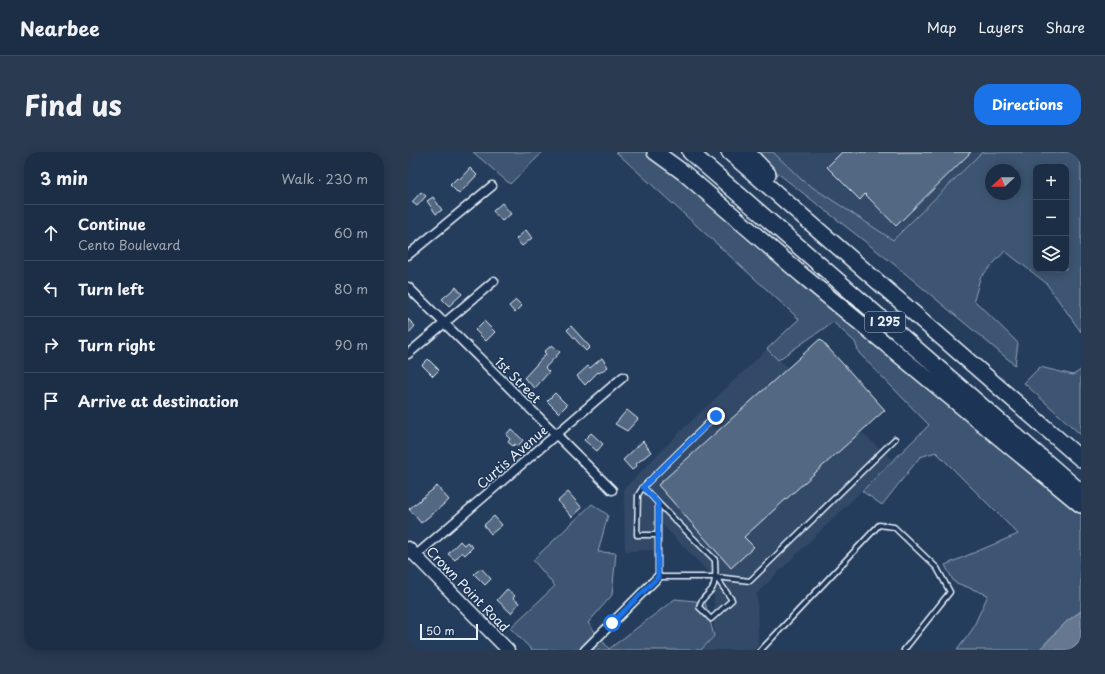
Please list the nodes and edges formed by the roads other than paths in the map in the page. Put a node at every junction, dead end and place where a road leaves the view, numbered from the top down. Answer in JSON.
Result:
{"nodes":[{"id":1,"x":655,"y":152,"type":"edge"},
{"id":2,"x":678,"y":152,"type":"edge"},
{"id":3,"x":690,"y":152,"type":"edge"},
{"id":4,"x":729,"y":152,"type":"edge"},
{"id":5,"x":747,"y":152,"type":"edge"},
{"id":6,"x":492,"y":186,"type":"dead end"},
{"id":7,"x":408,"y":255,"type":"edge"},
{"id":8,"x":816,"y":261,"type":"junction"},
{"id":9,"x":494,"y":282,"type":"dead end"},
{"id":10,"x":408,"y":287,"type":"edge"},
{"id":11,"x":445,"y":324,"type":"junction"},
{"id":12,"x":955,"y":349,"type":"junction"},
{"id":13,"x":408,"y":354,"type":"edge"},
{"id":14,"x":623,"y":376,"type":"dead end"},
{"id":15,"x":716,"y":416,"type":"dead end"},
{"id":16,"x":556,"y":436,"type":"junction"},
{"id":17,"x":895,"y":439,"type":"dead end"},
{"id":18,"x":1081,"y":459,"type":"edge"},
{"id":19,"x":643,"y":487,"type":"junction"},
{"id":20,"x":612,"y":490,"type":"dead end"},
{"id":21,"x":1081,"y":492,"type":"edge"},
{"id":22,"x":658,"y":503,"type":"junction"},
{"id":23,"x":1081,"y":505,"type":"edge"},
{"id":24,"x":657,"y":535,"type":"junction"},
{"id":25,"x":412,"y":552,"type":"edge"},
{"id":26,"x":658,"y":577,"type":"junction"},
{"id":27,"x":716,"y":577,"type":"junction"},
{"id":28,"x":508,"y":650,"type":"edge"},
{"id":29,"x":585,"y":650,"type":"edge"},
{"id":30,"x":761,"y":650,"type":"edge"},
{"id":31,"x":904,"y":650,"type":"edge"}],
"edges":[{"from":1,"to":23,"type":"highway"},
{"from":2,"to":8,"type":"highway"},
{"from":3,"to":8,"type":"highway","number":"I 295"},
{"from":4,"to":12,"type":"highway","number":"I 295"},
{"from":5,"to":12,"type":"highway"},
{"from":6,"to":7,"type":"street"},
{"from":8,"to":21,"type":"highway","number":"I 295"},
{"from":9,"to":11,"type":"street"},
{"from":10,"to":11,"type":"street","name":"1st Street"},
{"from":11,"to":13,"type":"street"},
{"from":11,"to":16,"type":"street","name":"1st Street"},
{"from":12,"to":18,"type":"highway","number":"I 295"},
{"from":14,"to":16,"type":"street","name":"Curtis Avenue"},
{"from":15,"to":19,"type":"lane"},
{"from":16,"to":20,"type":"street","name":"1st Street"},
{"from":16,"to":25,"type":"street","name":"Curtis Avenue"},
{"from":17,"to":27,"type":"lane"},
{"from":19,"to":22,"type":"lane"},
{"from":19,"to":24,"type":"lane"},
{"from":22,"to":24,"type":"lane"},
{"from":22,"to":27,"type":"lane"},
{"from":24,"to":26,"type":"lane"},
{"from":25,"to":28,"type":"main road","name":"Crown Point Road"},
{"from":26,"to":27,"type":"lane"},
{"from":26,"to":29,"type":"street"},
{"from":27,"to":27,"type":"lane"},
{"from":30,"to":31,"type":"lane"}]}
